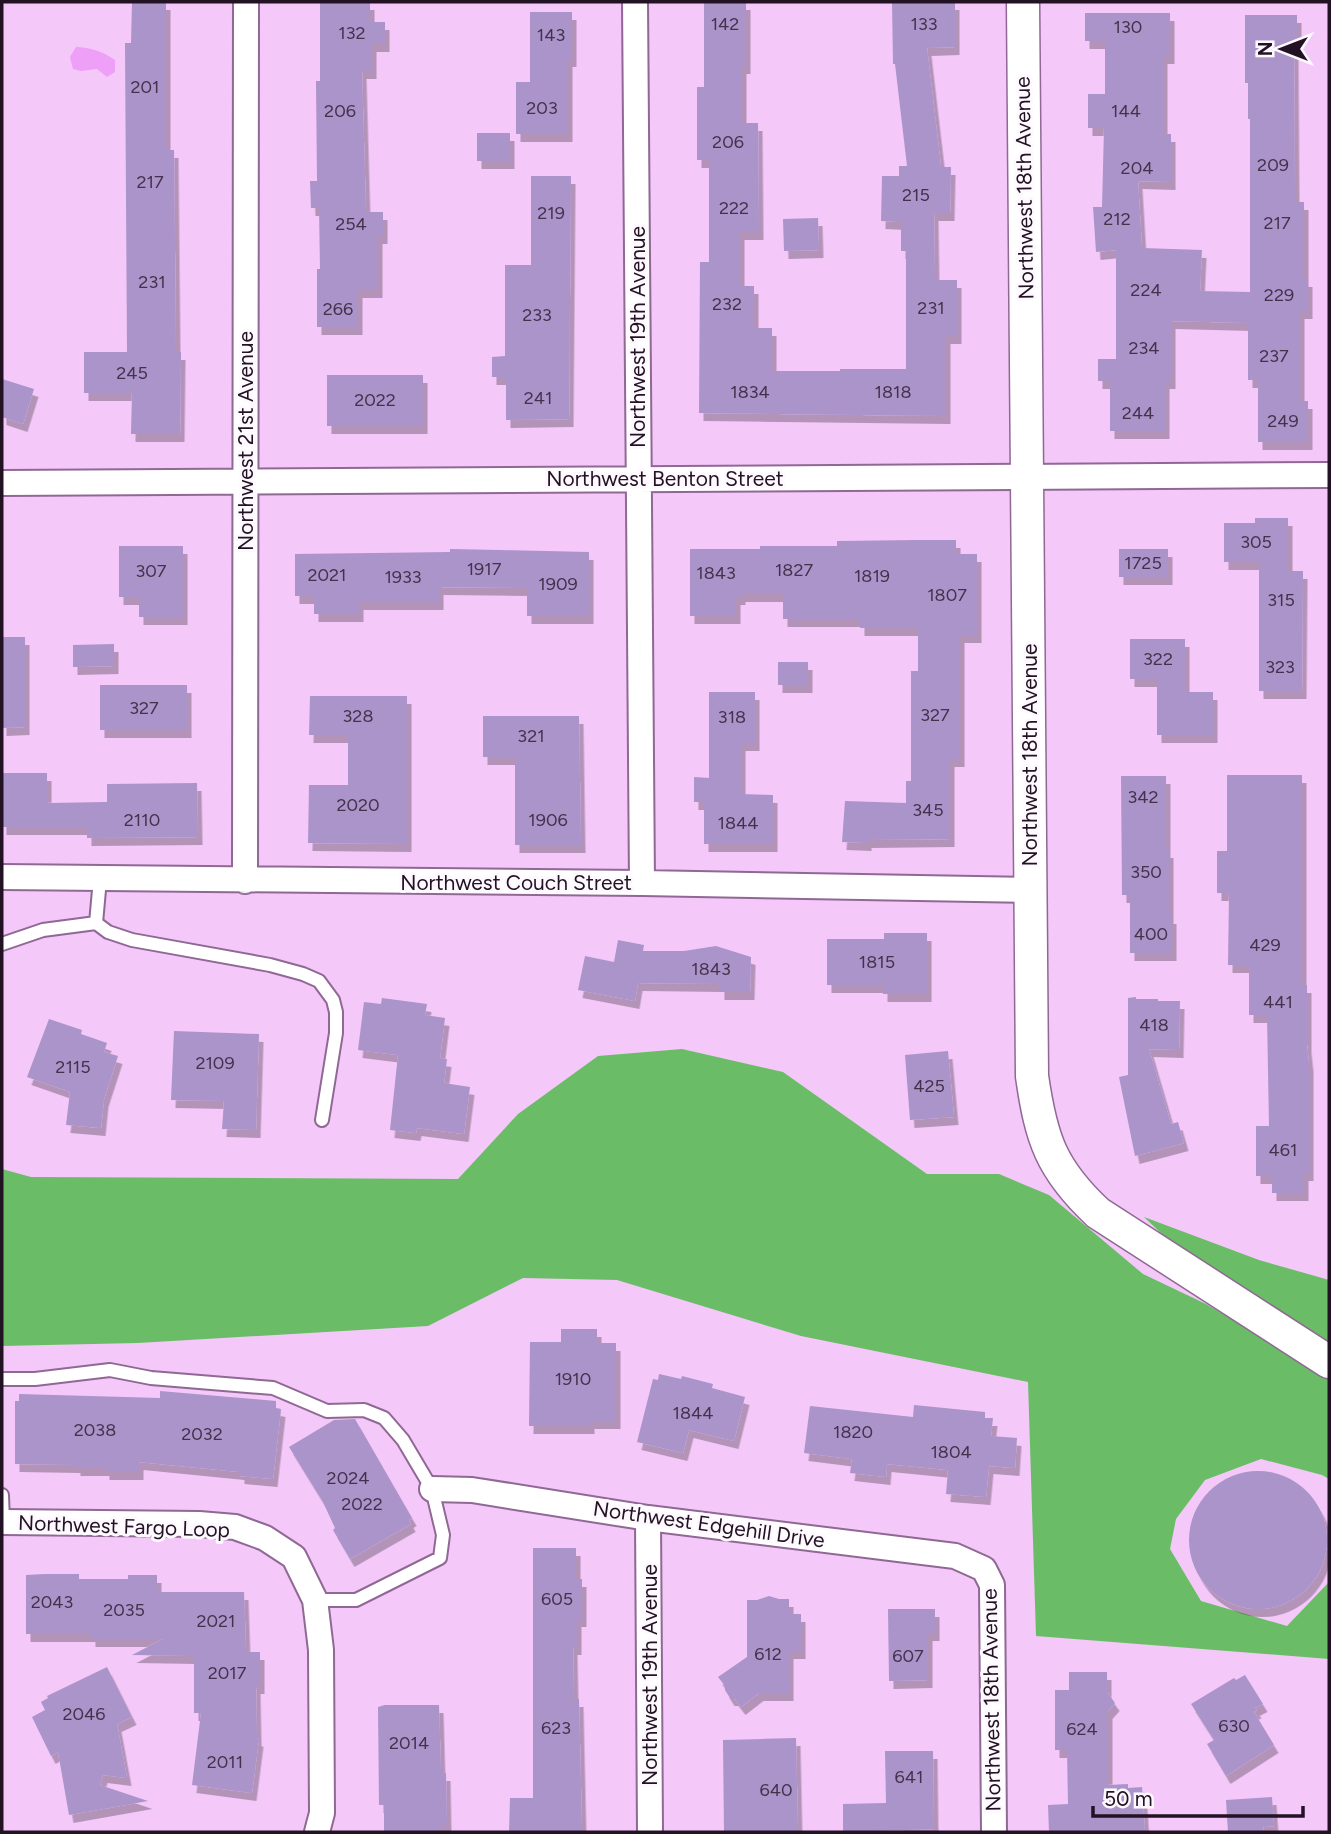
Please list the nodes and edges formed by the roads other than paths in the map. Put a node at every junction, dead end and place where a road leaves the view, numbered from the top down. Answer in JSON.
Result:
{"nodes":[{"id":1,"x":246,"y":2,"type":"edge"},
{"id":2,"x":635,"y":2,"type":"edge"},
{"id":3,"x":1023,"y":2,"type":"edge"},
{"id":4,"x":1329,"y":475,"type":"edge"},
{"id":5,"x":1027,"y":476,"type":"junction"},
{"id":6,"x":638,"y":478,"type":"junction"},
{"id":7,"x":244,"y":482,"type":"junction"},
{"id":8,"x":2,"y":483,"type":"edge"},
{"id":9,"x":2,"y":877,"type":"edge"},
{"id":10,"x":100,"y":879,"type":"junction"},
{"id":11,"x":245,"y":881,"type":"junction"},
{"id":12,"x":642,"y":883,"type":"junction"},
{"id":13,"x":1030,"y":890,"type":"junction"},
{"id":14,"x":96,"y":923,"type":"junction"},
{"id":15,"x":2,"y":944,"type":"edge"},
{"id":16,"x":322,"y":1120,"type":"dead end"},
{"id":17,"x":1329,"y":1362,"type":"edge"},
{"id":18,"x":2,"y":1379,"type":"edge"},
{"id":19,"x":432,"y":1489,"type":"junction"},
{"id":20,"x":2,"y":1495,"type":"edge"},
{"id":21,"x":648,"y":1518,"type":"junction"},
{"id":22,"x":2,"y":1522,"type":"edge"},
{"id":23,"x":984,"y":1569,"type":"joint"},
{"id":24,"x":315,"y":1600,"type":"junction"},
{"id":25,"x":317,"y":1832,"type":"edge"},
{"id":26,"x":650,"y":1832,"type":"edge"},
{"id":27,"x":994,"y":1832,"type":"edge"}],
"edges":[{"from":1,"to":7,"type":"street","name":"Northwest 21st Avenue"},
{"from":2,"to":6,"type":"street","name":"Northwest 19th Avenue"},
{"from":3,"to":5,"type":"street","name":"Northwest 18th Avenue"},
{"from":4,"to":5,"type":"street","name":"Northwest Benton Street"},
{"from":5,"to":6,"type":"street","name":"Northwest Benton Street"},
{"from":5,"to":13,"type":"street","name":"Northwest 18th Avenue"},
{"from":6,"to":7,"type":"street","name":"Northwest Benton Street"},
{"from":6,"to":12,"type":"street","name":"Northwest 19th Avenue"},
{"from":7,"to":8,"type":"street","name":"Northwest Benton Street"},
{"from":7,"to":11,"type":"street","name":"Northwest 21st Avenue"},
{"from":9,"to":10,"type":"street","name":"Northwest Couch Street"},
{"from":10,"to":11,"type":"street","name":"Northwest Couch Street"},
{"from":10,"to":14,"type":"lane"},
{"from":11,"to":12,"type":"street","name":"Northwest Couch Street"},
{"from":12,"to":13,"type":"street","name":"Northwest Couch Street"},
{"from":13,"to":17,"type":"street","name":"Northwest 18th Avenue"},
{"from":14,"to":15,"type":"lane"},
{"from":14,"to":16,"type":"lane"},
{"from":18,"to":19,"type":"lane"},
{"from":19,"to":21,"type":"street","name":"Northwest Edgehill Drive"},
{"from":19,"to":24,"type":"lane"},
{"from":20,"to":22,"type":"lane"},
{"from":21,"to":23,"type":"street","name":"Northwest Edgehill Drive"},
{"from":21,"to":26,"type":"street","name":"Northwest 19th Avenue"},
{"from":22,"to":24,"type":"street","name":"Northwest Fargo Loop"},
{"from":23,"to":27,"type":"street","name":"Northwest 18th Avenue"},
{"from":24,"to":25,"type":"street","name":"Northwest Fargo Loop"}]}
